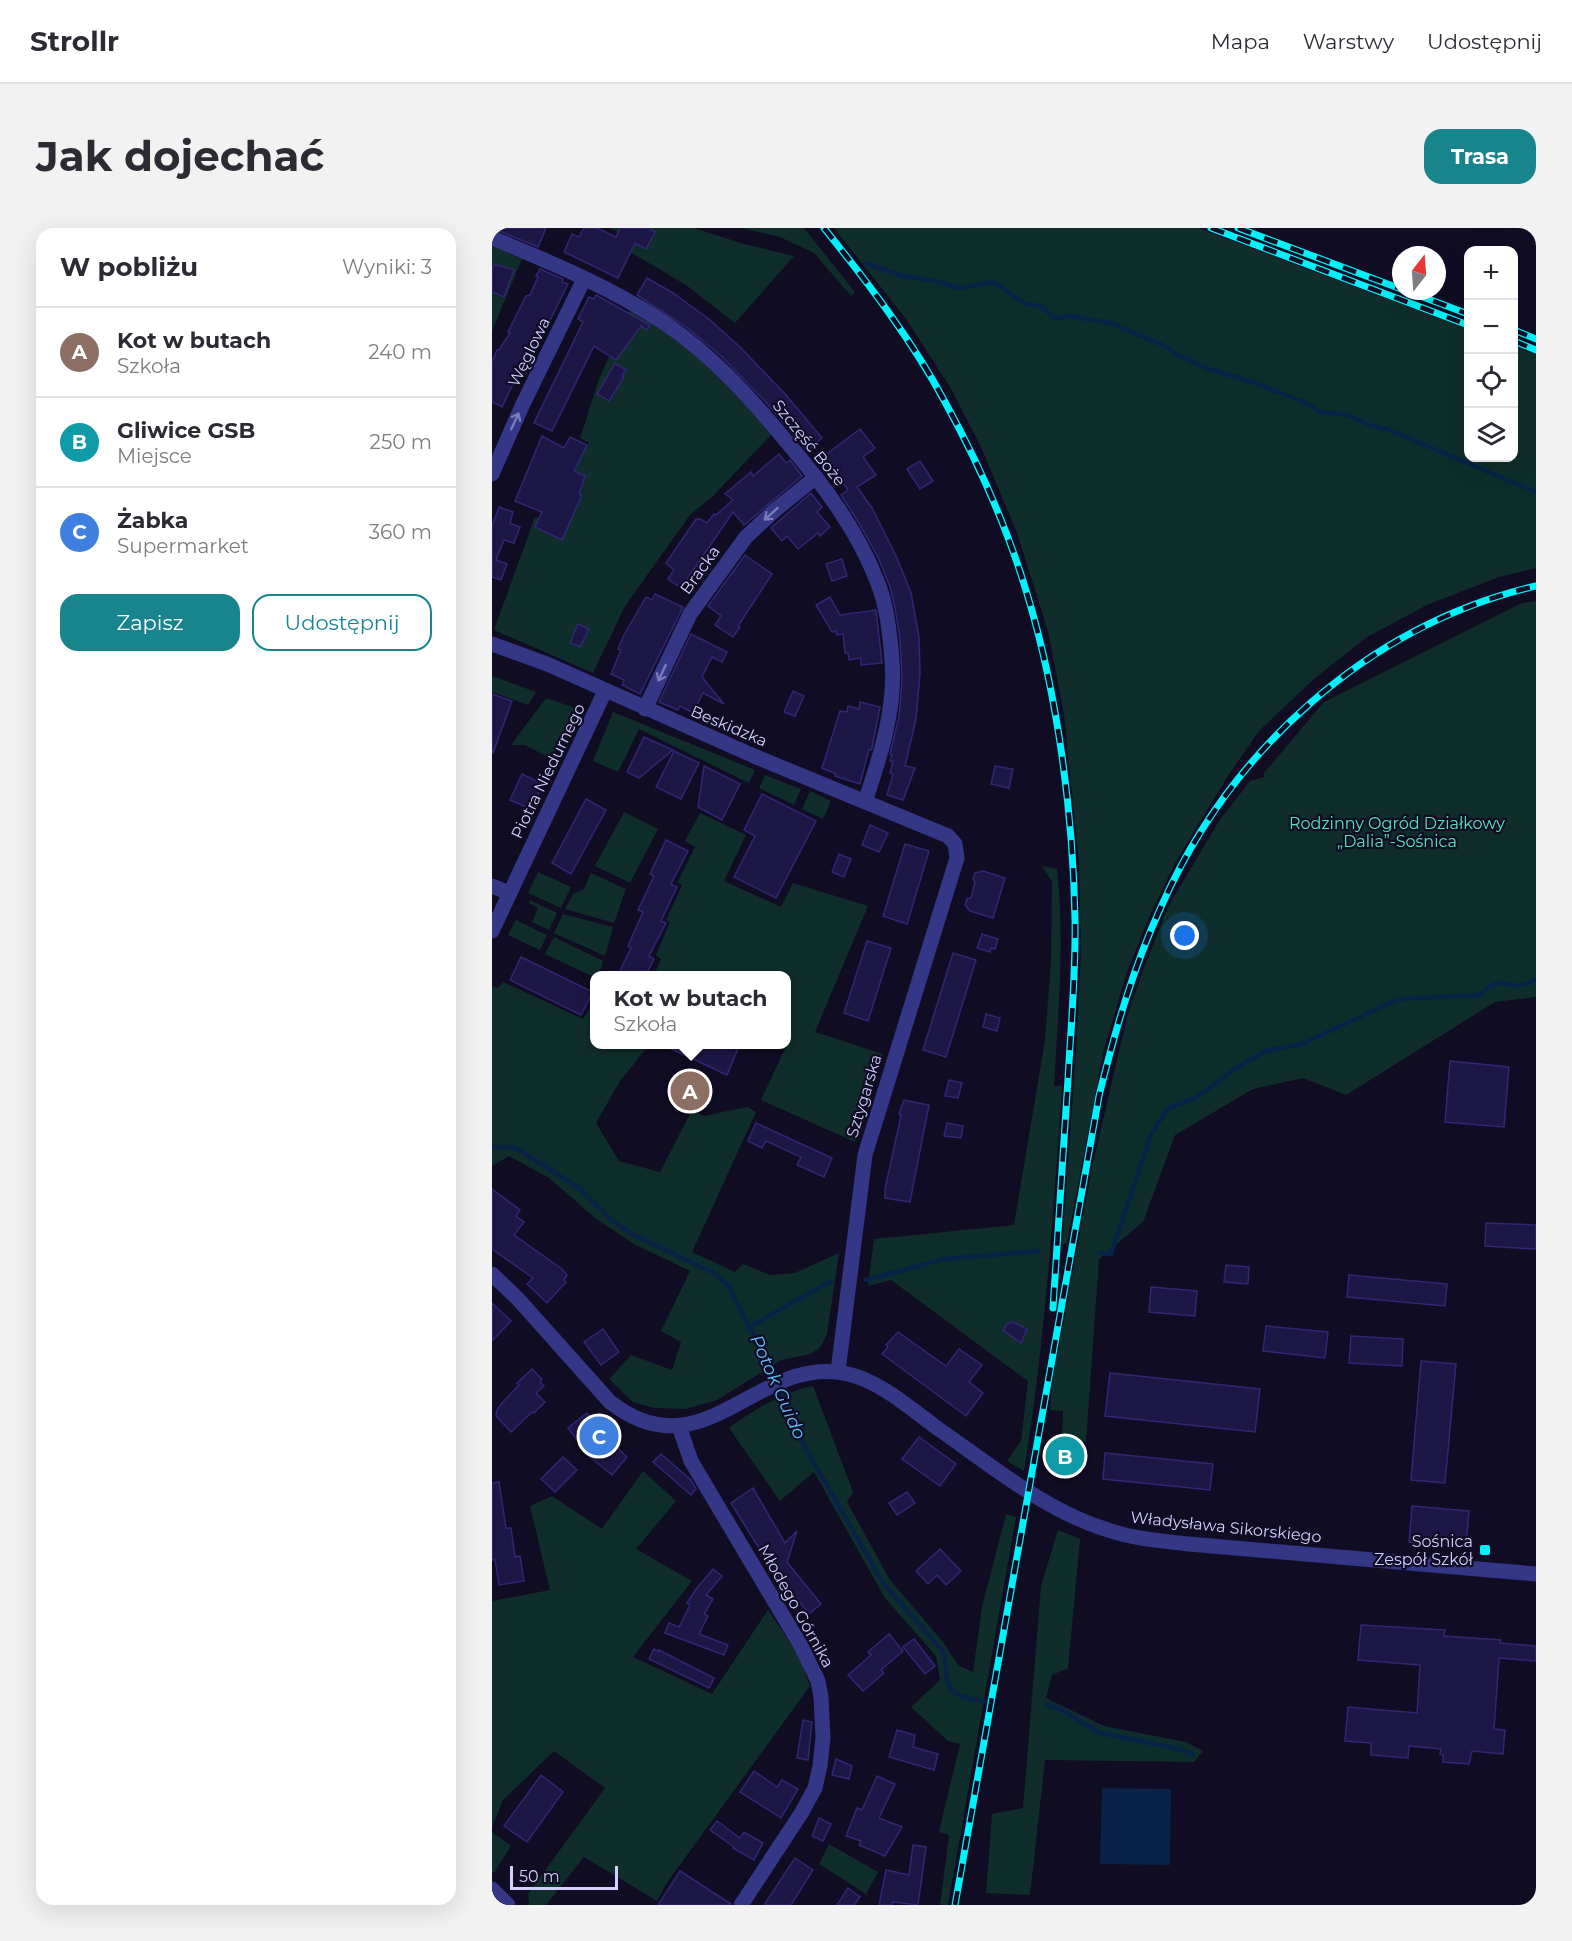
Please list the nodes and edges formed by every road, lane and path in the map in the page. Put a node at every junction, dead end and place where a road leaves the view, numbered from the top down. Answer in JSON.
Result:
{"nodes":[{"id":1,"x":492,"y":238,"type":"edge"},
{"id":2,"x":584,"y":279,"type":"junction"},
{"id":3,"x":492,"y":474,"type":"edge"},
{"id":4,"x":816,"y":477,"type":"junction"},
{"id":5,"x":492,"y":644,"type":"edge"},
{"id":6,"x":606,"y":692,"type":"junction"},
{"id":7,"x":645,"y":709,"type":"junction"},
{"id":8,"x":865,"y":802,"type":"junction"},
{"id":9,"x":953,"y":840,"type":"joint"},
{"id":10,"x":492,"y":886,"type":"edge"},
{"id":11,"x":509,"y":893,"type":"junction"},
{"id":12,"x":492,"y":931,"type":"edge"},
{"id":13,"x":492,"y":1274,"type":"edge"},
{"id":14,"x":838,"y":1371,"type":"junction"},
{"id":15,"x":679,"y":1426,"type":"junction"},
{"id":16,"x":1536,"y":1574,"type":"edge"},
{"id":17,"x":492,"y":1889,"type":"edge"},
{"id":18,"x":508,"y":1905,"type":"edge"},
{"id":19,"x":741,"y":1905,"type":"edge"}],
"edges":[{"from":1,"to":2,"type":"street","name":"Szczęść Boże"},
{"from":3,"to":2,"type":"street","name":"Węglowa","one_way":true},
{"from":2,"to":4,"type":"street","name":"Szczęść Boże"},
{"from":4,"to":7,"type":"street","name":"Bracka","one_way":true},
{"from":4,"to":8,"type":"street","name":"Szczęść Boże"},
{"from":5,"to":6,"type":"street","name":"Beskidzka"},
{"from":6,"to":7,"type":"street","name":"Beskidzka"},
{"from":6,"to":11,"type":"street","name":"Piotra Niedurnego"},
{"from":7,"to":8,"type":"street","name":"Beskidzka"},
{"from":8,"to":9,"type":"street","name":"Beskidzka"},
{"from":9,"to":14,"type":"street","name":"Sztygarska"},
{"from":10,"to":11,"type":"street"},
{"from":11,"to":12,"type":"street","name":"Piotra Niedurnego"},
{"from":13,"to":15,"type":"street","name":"Władysława Sikorskiego"},
{"from":14,"to":15,"type":"street","name":"Władysława Sikorskiego"},
{"from":14,"to":16,"type":"street","name":"Władysława Sikorskiego"},
{"from":15,"to":19,"type":"street","name":"Młodego Górnika"},
{"from":17,"to":18,"type":"street"}]}
